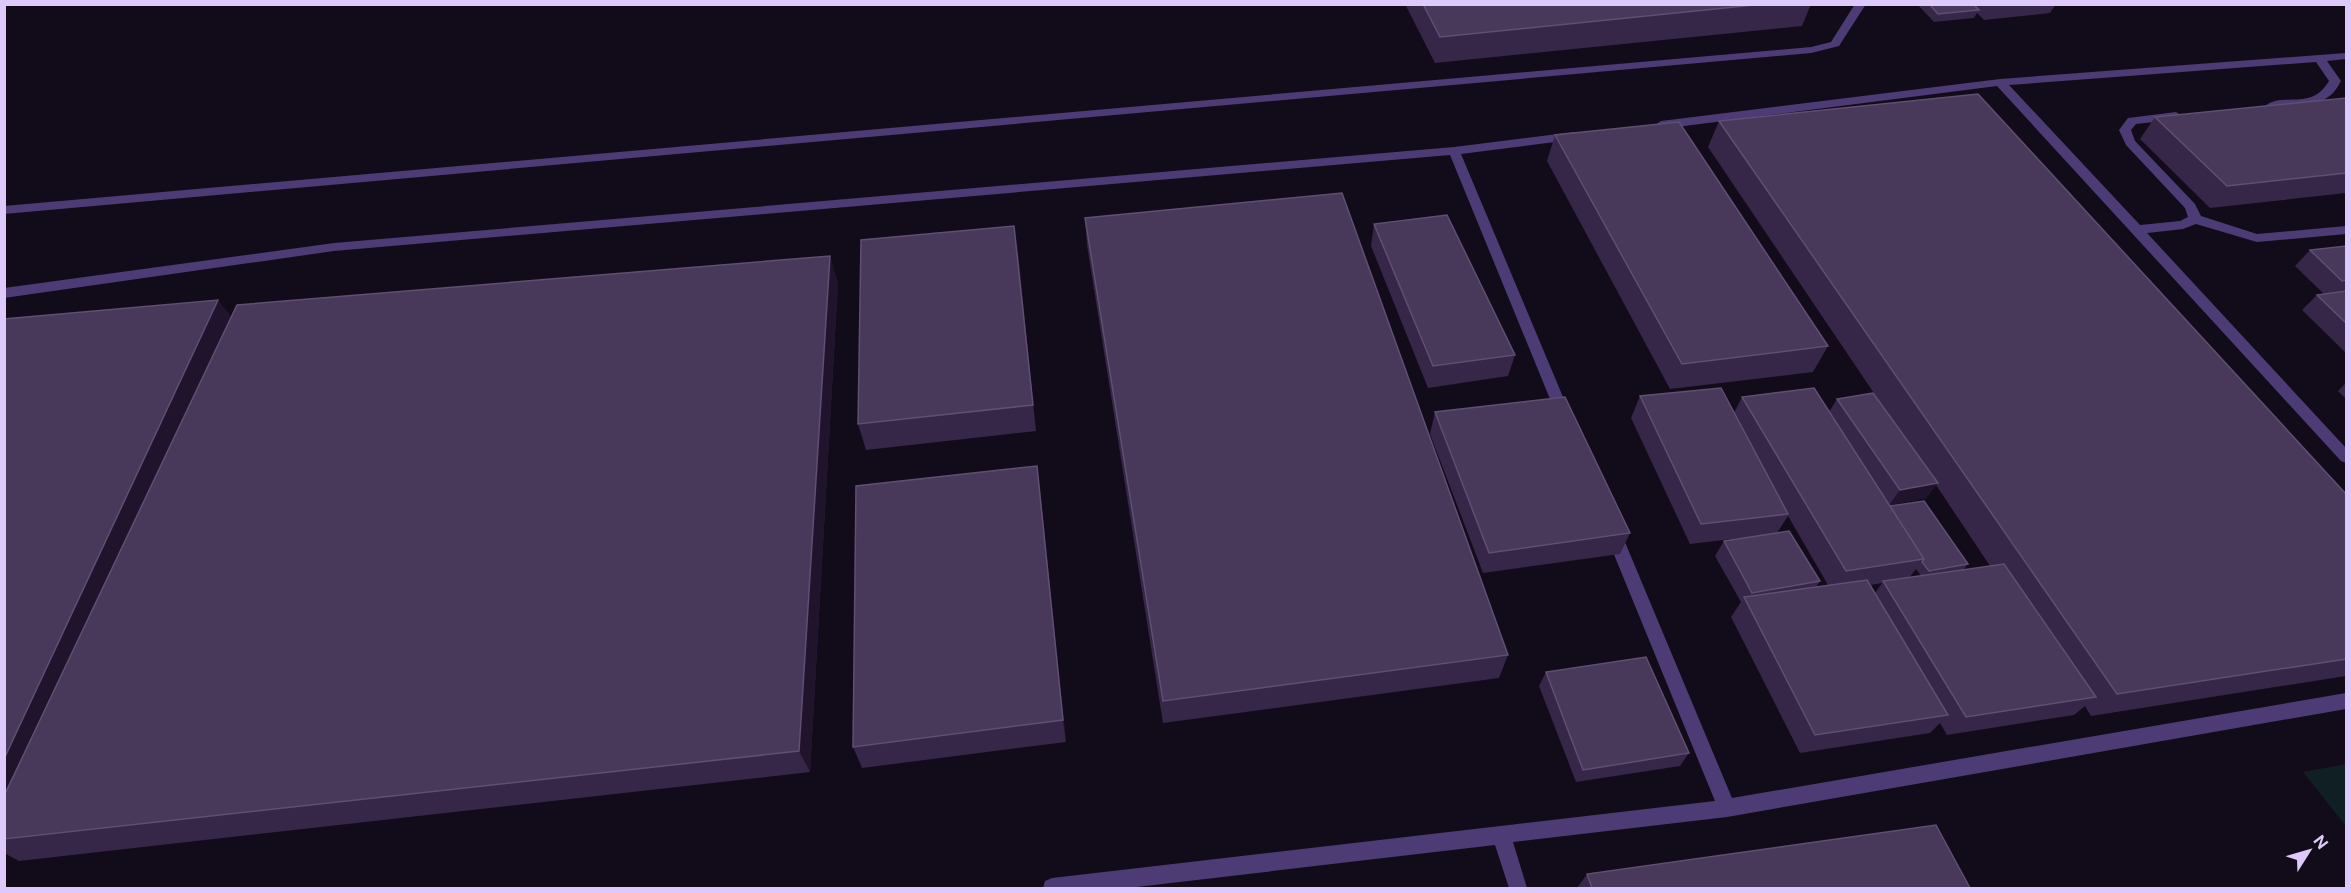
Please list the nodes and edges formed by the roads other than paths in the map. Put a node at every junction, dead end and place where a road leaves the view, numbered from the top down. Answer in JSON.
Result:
{"nodes":[{"id":1,"x":1861,"y":4,"type":"edge"},
{"id":2,"x":2346,"y":56,"type":"edge"},
{"id":3,"x":2319,"y":58,"type":"junction"},
{"id":4,"x":2000,"y":82,"type":"junction"},
{"id":5,"x":2259,"y":107,"type":"edge"},
{"id":6,"x":2190,"y":114,"type":"edge"},
{"id":7,"x":1644,"y":127,"type":"edge"},
{"id":8,"x":1584,"y":135,"type":"edge"},
{"id":9,"x":1454,"y":151,"type":"junction"},
{"id":10,"x":4,"y":210,"type":"edge"},
{"id":11,"x":2194,"y":219,"type":"junction"},
{"id":12,"x":2138,"y":230,"type":"junction"},
{"id":13,"x":2346,"y":230,"type":"edge"},
{"id":14,"x":4,"y":293,"type":"edge"},
{"id":15,"x":1573,"y":436,"type":"edge"},
{"id":16,"x":2346,"y":457,"type":"edge"},
{"id":17,"x":1609,"y":524,"type":"edge"},
{"id":18,"x":2346,"y":701,"type":"edge"},
{"id":19,"x":1726,"y":808,"type":"junction"},
{"id":20,"x":1501,"y":833,"type":"junction"},
{"id":21,"x":1052,"y":888,"type":"edge"},
{"id":22,"x":1518,"y":888,"type":"edge"}],
"edges":[{"from":1,"to":10,"type":"lane"},
{"from":2,"to":3,"type":"lane"},
{"from":3,"to":4,"type":"lane"},
{"from":3,"to":5,"type":"lane"},
{"from":4,"to":7,"type":"lane"},
{"from":4,"to":12,"type":"lane"},
{"from":6,"to":11,"type":"lane"},
{"from":8,"to":9,"type":"lane"},
{"from":9,"to":14,"type":"lane"},
{"from":9,"to":15,"type":"lane"},
{"from":11,"to":12,"type":"lane"},
{"from":11,"to":13,"type":"lane"},
{"from":12,"to":16,"type":"lane"},
{"from":17,"to":19,"type":"lane"},
{"from":18,"to":19,"type":"lane"},
{"from":19,"to":20,"type":"lane"},
{"from":20,"to":21,"type":"lane"},
{"from":20,"to":22,"type":"lane"}]}
